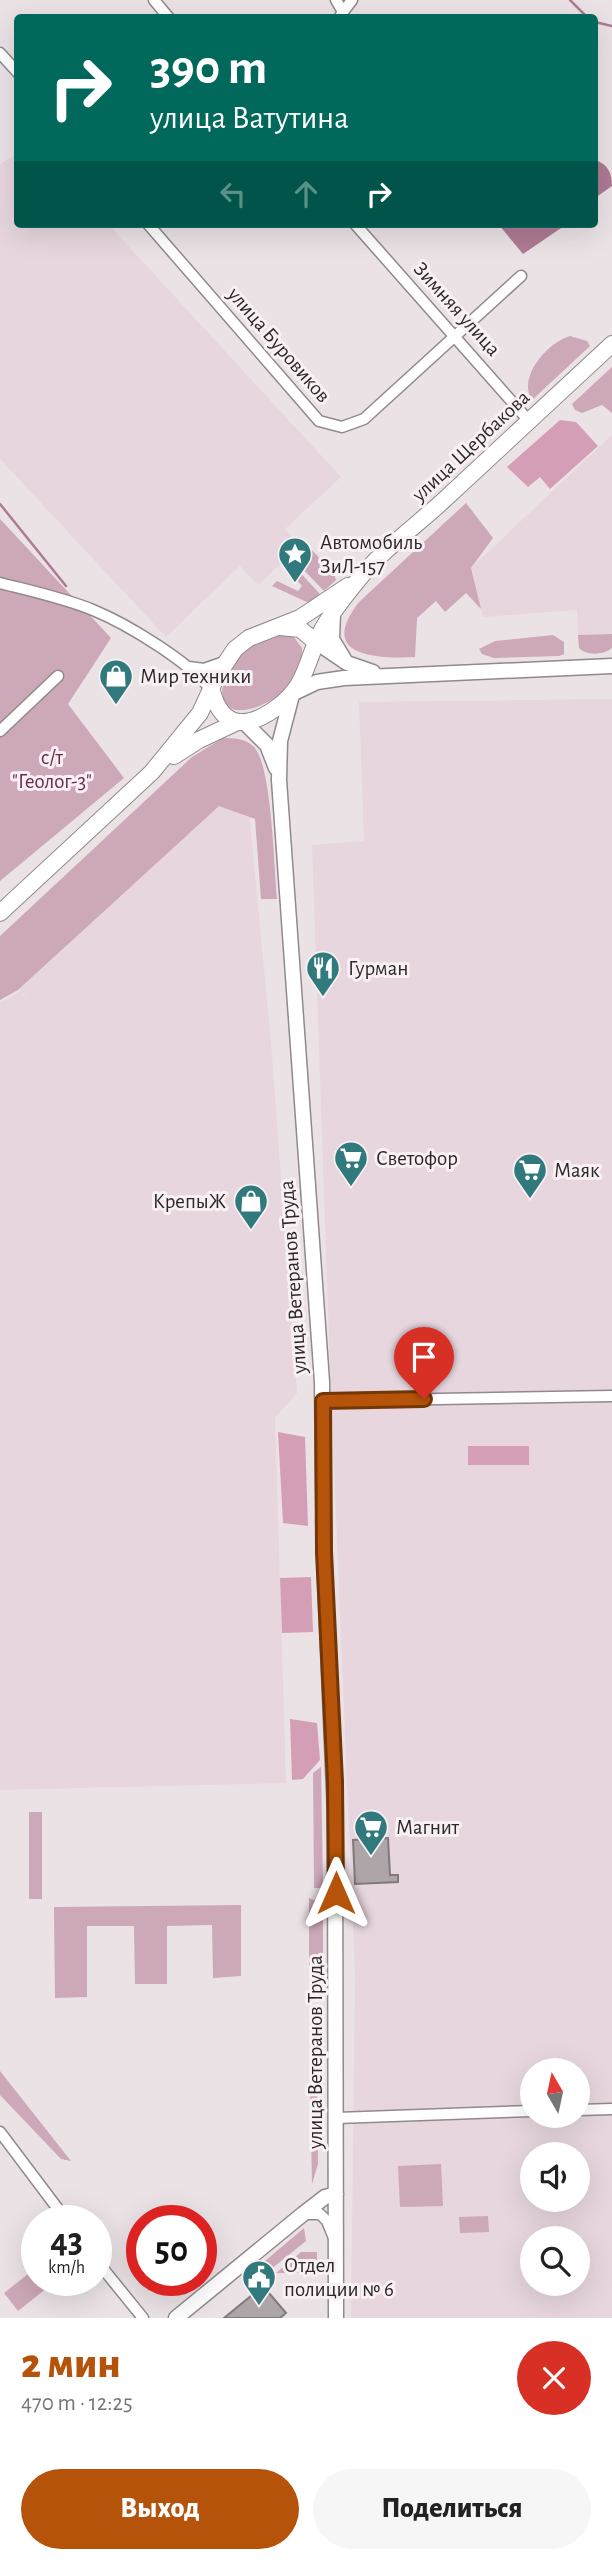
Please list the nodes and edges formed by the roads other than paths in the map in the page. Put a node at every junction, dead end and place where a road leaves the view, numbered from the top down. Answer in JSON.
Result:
{"nodes":[{"id":1,"x":154,"y":0,"type":"edge"},
{"id":2,"x":166,"y":14,"type":"edge"},
{"id":3,"x":0,"y":53,"type":"edge"},
{"id":4,"x":14,"y":69,"type":"edge"},
{"id":5,"x":151,"y":228,"type":"edge"},
{"id":6,"x":359,"y":228,"type":"edge"},
{"id":7,"x":521,"y":276,"type":"dead end"},
{"id":8,"x":456,"y":335,"type":"junction"},
{"id":9,"x":612,"y":344,"type":"edge"},
{"id":10,"x":529,"y":421,"type":"junction"},
{"id":11,"x":359,"y":579,"type":"junction"},
{"id":12,"x":0,"y":583,"type":"edge"},
{"id":13,"x":333,"y":613,"type":"junction"},
{"id":14,"x":278,"y":627,"type":"junction"},
{"id":15,"x":316,"y":642,"type":"junction"},
{"id":16,"x":225,"y":661,"type":"junction"},
{"id":17,"x":347,"y":663,"type":"junction"},
{"id":18,"x":612,"y":666,"type":"edge"},
{"id":19,"x":186,"y":667,"type":"junction"},
{"id":20,"x":395,"y":674,"type":"junction"},
{"id":21,"x":58,"y":676,"type":"dead end"},
{"id":22,"x":212,"y":691,"type":"junction"},
{"id":23,"x":293,"y":694,"type":"junction"},
{"id":24,"x":240,"y":723,"type":"junction"},
{"id":25,"x":0,"y":731,"type":"edge"},
{"id":26,"x":152,"y":772,"type":"junction"},
{"id":27,"x":279,"y":780,"type":"junction"},
{"id":28,"x":0,"y":913,"type":"edge"},
{"id":29,"x":612,"y":1396,"type":"edge"},
{"id":30,"x":323,"y":1401,"type":"junction"},
{"id":31,"x":612,"y":2109,"type":"edge"},
{"id":32,"x":590,"y":2110,"type":"edge"},
{"id":33,"x":520,"y":2111,"type":"edge"},
{"id":34,"x":337,"y":2118,"type":"junction"},
{"id":35,"x":0,"y":2132,"type":"edge"},
{"id":36,"x":336,"y":2194,"type":"junction"},
{"id":37,"x":55,"y":2205,"type":"edge"},
{"id":38,"x":303,"y":2214,"type":"junction"},
{"id":39,"x":337,"y":2246,"type":"junction"},
{"id":40,"x":112,"y":2280,"type":"edge"},
{"id":41,"x":142,"y":2318,"type":"edge"},
{"id":42,"x":176,"y":2318,"type":"edge"},
{"id":43,"x":336,"y":2318,"type":"edge"}],
"edges":[{"from":1,"to":2,"type":"street"},
{"from":3,"to":4,"type":"street"},
{"from":5,"to":8,"type":"street","name":"улица Буровиков"},
{"from":6,"to":8,"type":"street","name":"Зимняя улица"},
{"from":7,"to":8,"type":"street","name":"улица Буровиков"},
{"from":8,"to":10,"type":"street","name":"Зимняя улица"},
{"from":9,"to":10,"type":"main road","name":"улица Щербакова"},
{"from":10,"to":11,"type":"main road","name":"улица Щербакова"},
{"from":11,"to":13,"type":"main road"},
{"from":11,"to":14,"type":"main road"},
{"from":12,"to":19,"type":"street"},
{"from":13,"to":15,"type":"main road"},
{"from":13,"to":17,"type":"main road"},
{"from":14,"to":15,"type":"main road"},
{"from":14,"to":16,"type":"main road"},
{"from":15,"to":17,"type":"main road"},
{"from":15,"to":23,"type":"main road"},
{"from":16,"to":19,"type":"street"},
{"from":16,"to":22,"type":"main road"},
{"from":17,"to":20,"type":"main road"},
{"from":18,"to":20,"type":"main road"},
{"from":19,"to":22,"type":"street"},
{"from":20,"to":23,"type":"main road"},
{"from":21,"to":25,"type":"street"},
{"from":22,"to":24,"type":"main road"},
{"from":22,"to":26,"type":"main road"},
{"from":23,"to":24,"type":"main road"},
{"from":23,"to":27,"type":"main road"},
{"from":24,"to":26,"type":"main road"},
{"from":24,"to":27,"type":"main road"},
{"from":26,"to":28,"type":"main road"},
{"from":27,"to":30,"type":"main road","name":"улица Ветеранов Труда"},
{"from":29,"to":30,"type":"street"},
{"from":30,"to":34,"type":"main road","name":"улица Ветеранов Труда"},
{"from":31,"to":32,"type":"street"},
{"from":33,"to":34,"type":"street"},
{"from":34,"to":36,"type":"main road","name":"улица Ветеранов Труда"},
{"from":35,"to":37,"type":"street"},
{"from":36,"to":38,"type":"main road"},
{"from":36,"to":39,"type":"main road","name":"улица Ветеранов Труда"},
{"from":38,"to":39,"type":"street"},
{"from":38,"to":42,"type":"main road"},
{"from":39,"to":43,"type":"main road","name":"улица Ветеранов Труда"},
{"from":40,"to":41,"type":"street"}]}
